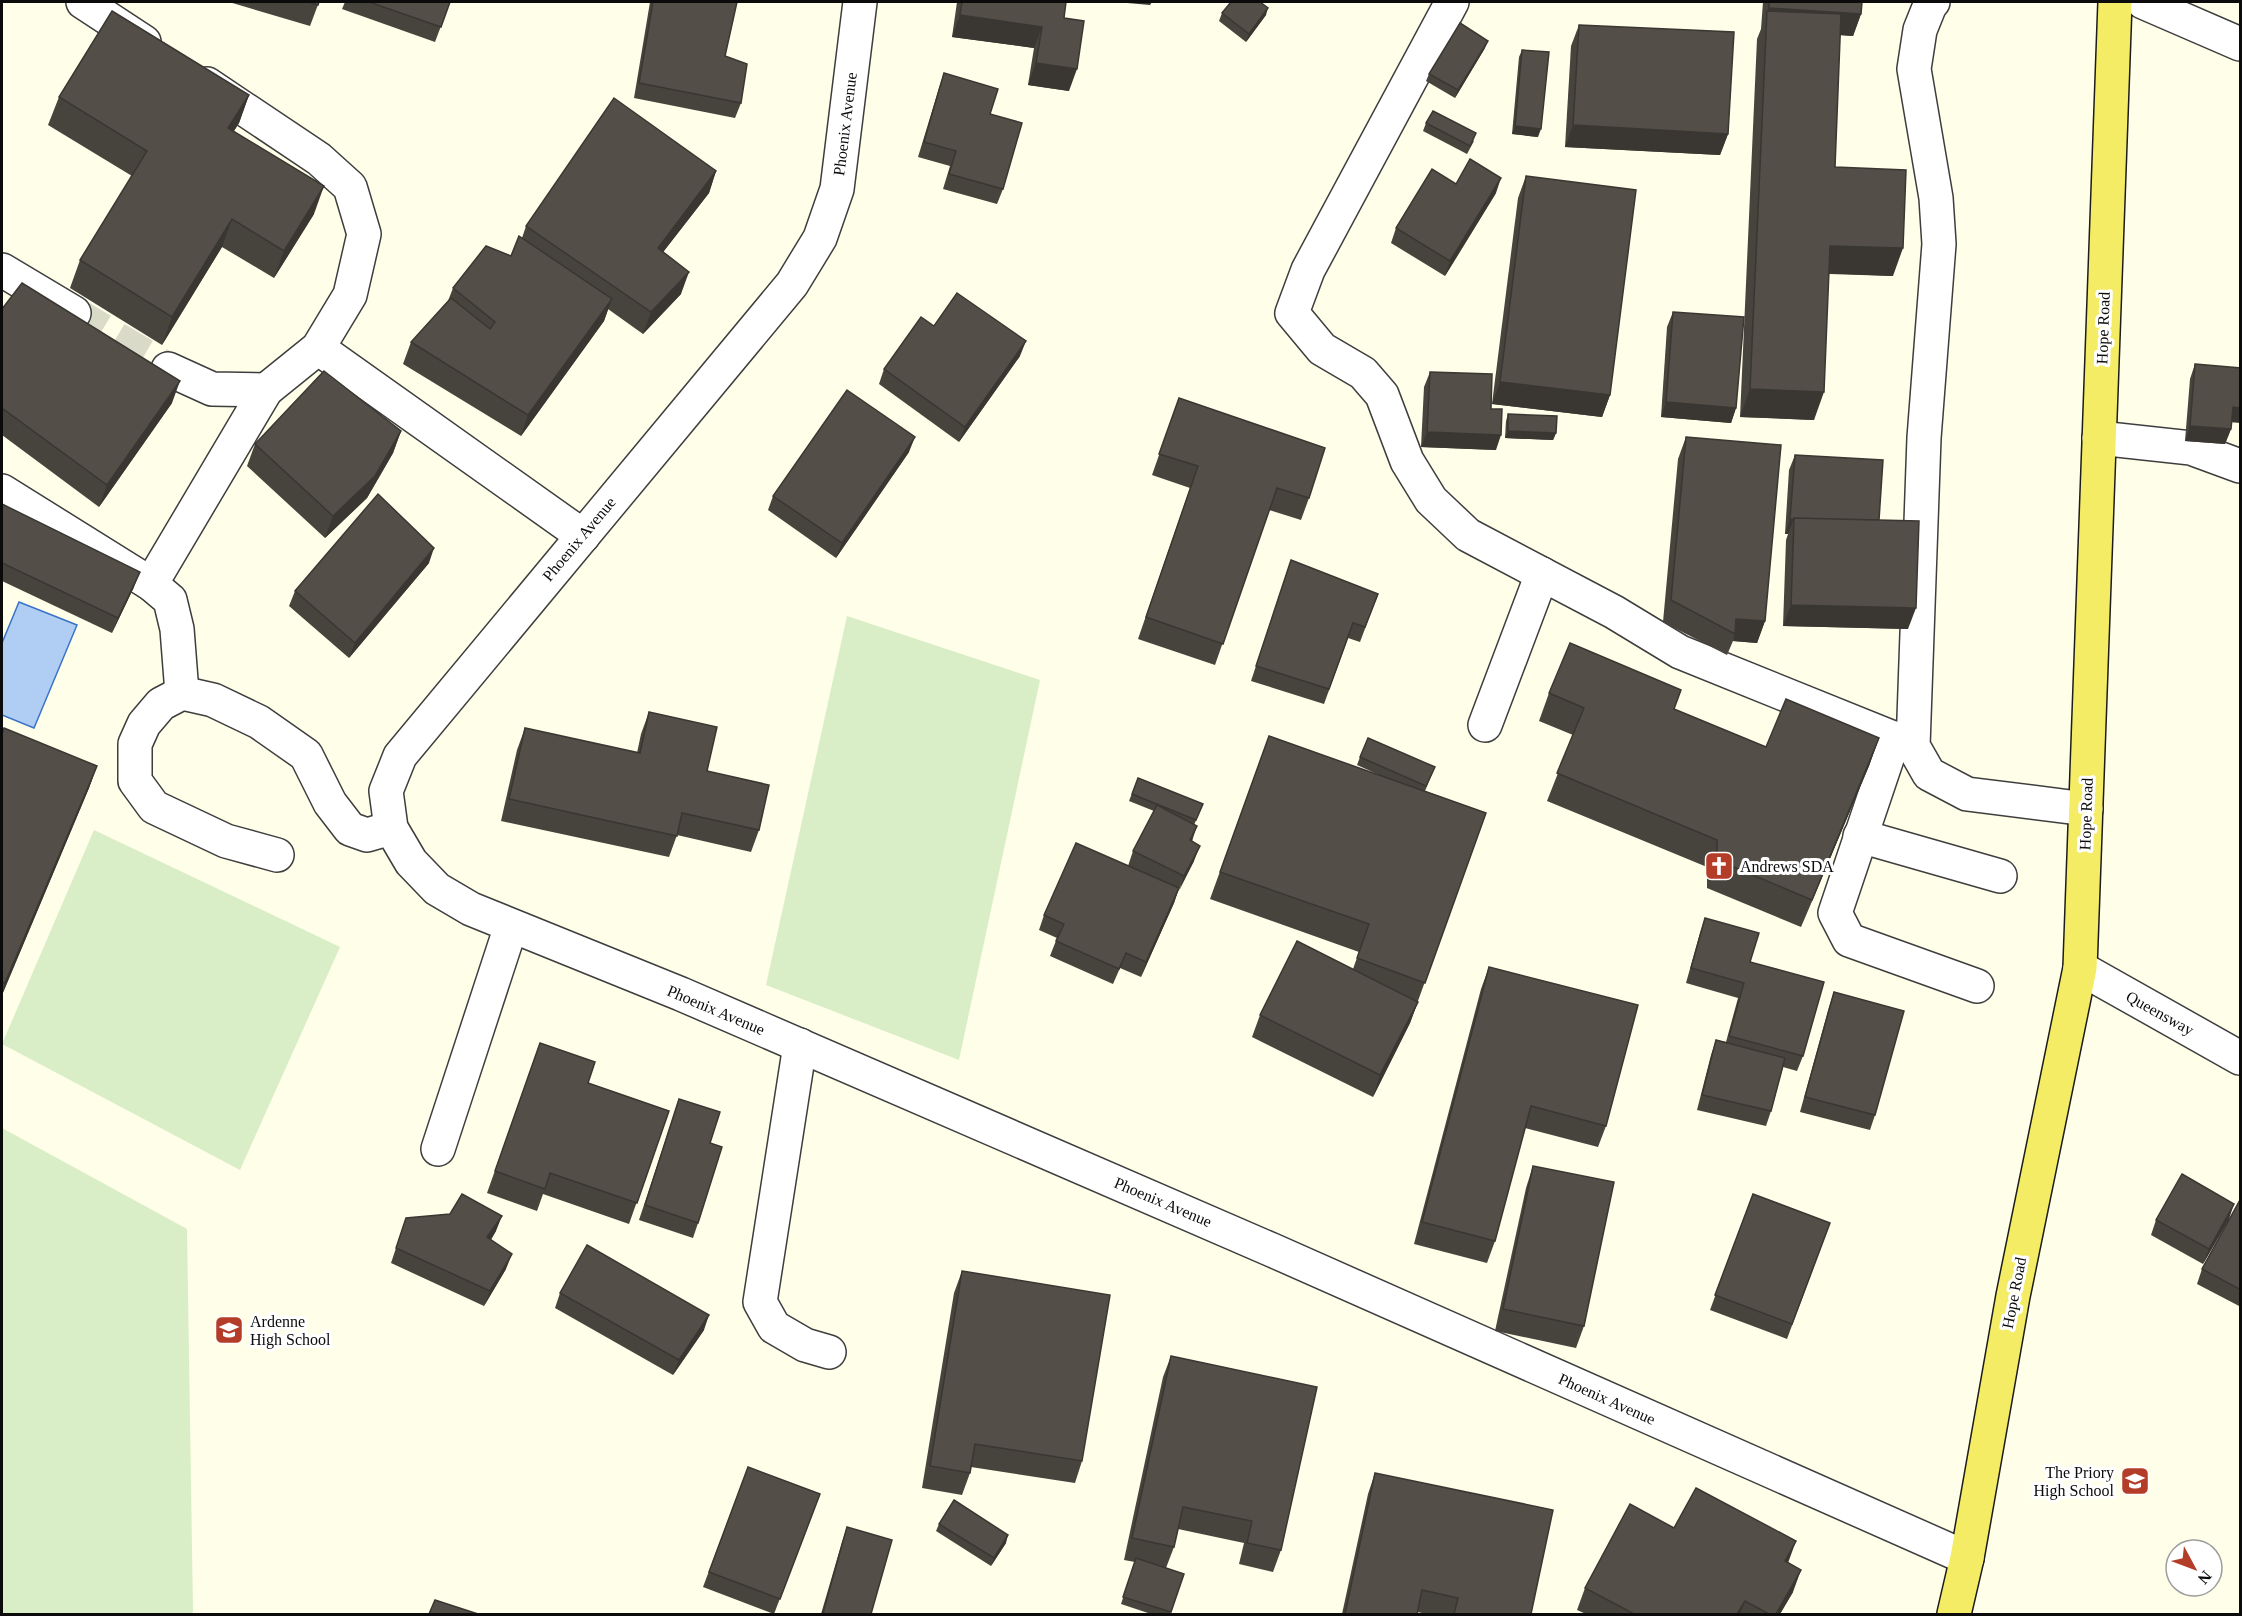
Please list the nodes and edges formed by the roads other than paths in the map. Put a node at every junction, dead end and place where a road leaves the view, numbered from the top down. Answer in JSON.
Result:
{"nodes":[{"id":1,"x":83,"y":2,"type":"edge"},
{"id":2,"x":860,"y":2,"type":"edge"},
{"id":3,"x":1452,"y":2,"type":"edge"},
{"id":4,"x":1933,"y":2,"type":"edge"},
{"id":5,"x":2115,"y":2,"type":"edge"},
{"id":6,"x":2143,"y":2,"type":"edge"},
{"id":7,"x":2241,"y":44,"type":"edge"},
{"id":8,"x":2,"y":270,"type":"edge"},
{"id":9,"x":74,"y":313,"type":"tunnel mouth"},
{"id":10,"x":318,"y":348,"type":"junction"},
{"id":11,"x":168,"y":369,"type":"tunnel mouth"},
{"id":12,"x":266,"y":390,"type":"junction"},
{"id":13,"x":2099,"y":438,"type":"junction"},
{"id":14,"x":2241,"y":466,"type":"edge"},
{"id":15,"x":2,"y":491,"type":"edge"},
{"id":16,"x":583,"y":536,"type":"junction"},
{"id":17,"x":1542,"y":574,"type":"junction"},
{"id":18,"x":151,"y":584,"type":"junction"},
{"id":19,"x":182,"y":693,"type":"junction"},
{"id":20,"x":1485,"y":725,"type":"dead end"},
{"id":21,"x":1903,"y":742,"type":"junction"},
{"id":22,"x":2086,"y":809,"type":"junction"},
{"id":23,"x":391,"y":828,"type":"junction"},
{"id":24,"x":1860,"y":836,"type":"junction"},
{"id":25,"x":277,"y":855,"type":"dead end"},
{"id":26,"x":2001,"y":876,"type":"dead end"},
{"id":27,"x":511,"y":926,"type":"junction"},
{"id":28,"x":2080,"y":968,"type":"junction"},
{"id":29,"x":1977,"y":986,"type":"dead end"},
{"id":30,"x":800,"y":1045,"type":"junction"},
{"id":31,"x":2241,"y":1058,"type":"edge"},
{"id":32,"x":438,"y":1149,"type":"dead end"},
{"id":33,"x":829,"y":1352,"type":"dead end"},
{"id":34,"x":1966,"y":1558,"type":"junction"},
{"id":35,"x":1954,"y":1614,"type":"edge"}],
"edges":[{"from":1,"to":10,"type":"street"},
{"from":2,"to":16,"type":"street","name":"Phoenix Avenue"},
{"from":3,"to":17,"type":"street"},
{"from":4,"to":21,"type":"street"},
{"from":5,"to":13,"type":"main road","name":"Hope Road"},
{"from":6,"to":7,"type":"street"},
{"from":8,"to":9,"type":"street"},
{"from":10,"to":12,"type":"street"},
{"from":10,"to":16,"type":"street"},
{"from":11,"to":12,"type":"street"},
{"from":12,"to":18,"type":"street"},
{"from":13,"to":14,"type":"street"},
{"from":13,"to":22,"type":"main road","name":"Hope Road"},
{"from":15,"to":18,"type":"street"},
{"from":16,"to":23,"type":"street","name":"Phoenix Avenue"},
{"from":17,"to":20,"type":"street"},
{"from":17,"to":21,"type":"street"},
{"from":18,"to":19,"type":"street"},
{"from":19,"to":23,"type":"street"},
{"from":19,"to":25,"type":"street"},
{"from":21,"to":22,"type":"street"},
{"from":21,"to":24,"type":"street"},
{"from":22,"to":28,"type":"main road","name":"Hope Road"},
{"from":23,"to":27,"type":"street","name":"Phoenix Avenue"},
{"from":24,"to":26,"type":"street"},
{"from":24,"to":29,"type":"street"},
{"from":27,"to":30,"type":"street","name":"Phoenix Avenue"},
{"from":27,"to":32,"type":"street"},
{"from":28,"to":31,"type":"street","name":"Queensway"},
{"from":28,"to":34,"type":"main road","name":"Hope Road"},
{"from":30,"to":33,"type":"street"},
{"from":30,"to":34,"type":"street","name":"Phoenix Avenue"},
{"from":34,"to":35,"type":"main road","name":"Hope Road"}]}
